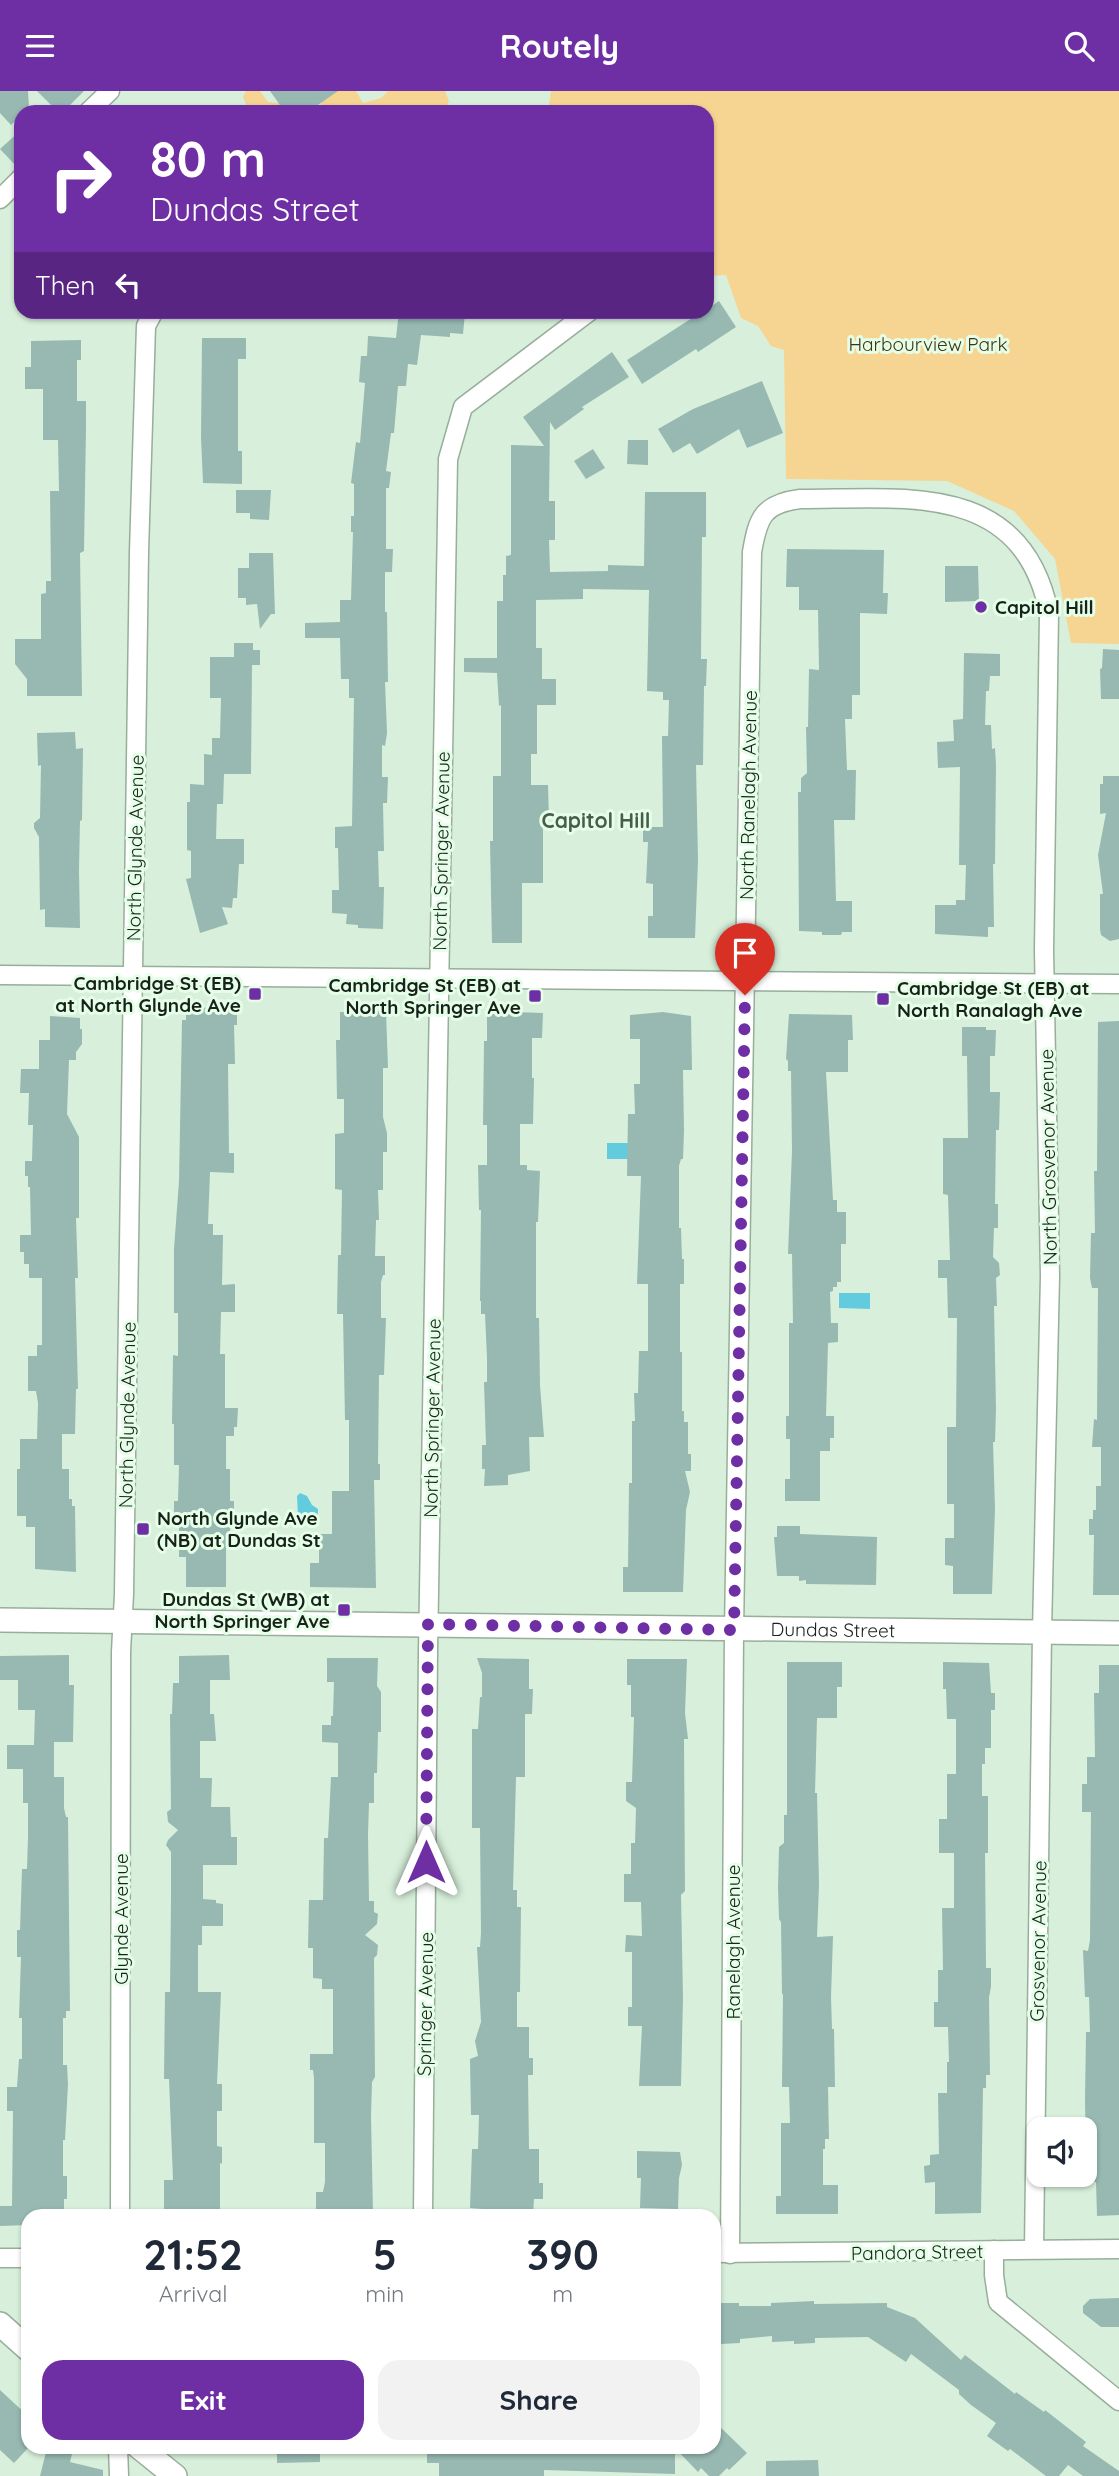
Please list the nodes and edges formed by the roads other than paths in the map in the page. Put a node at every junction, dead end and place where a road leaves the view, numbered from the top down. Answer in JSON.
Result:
{"nodes":[{"id":1,"x":110,"y":91,"type":"edge"},
{"id":2,"x":95,"y":105,"type":"edge"},
{"id":3,"x":14,"y":185,"type":"edge"},
{"id":4,"x":0,"y":199,"type":"edge"},
{"id":5,"x":150,"y":319,"type":"edge"},
{"id":6,"x":579,"y":319,"type":"edge"},
{"id":7,"x":768,"y":509,"type":"joint"},
{"id":8,"x":0,"y":975,"type":"edge"},
{"id":9,"x":134,"y":976,"type":"junction"},
{"id":10,"x":439,"y":979,"type":"junction"},
{"id":11,"x":745,"y":981,"type":"junction"},
{"id":12,"x":1045,"y":983,"type":"junction"},
{"id":13,"x":1119,"y":984,"type":"edge"},
{"id":14,"x":0,"y":1620,"type":"edge"},
{"id":15,"x":123,"y":1622,"type":"junction"},
{"id":16,"x":428,"y":1624,"type":"junction"},
{"id":17,"x":734,"y":1630,"type":"junction"},
{"id":18,"x":1042,"y":1632,"type":"junction"},
{"id":19,"x":1119,"y":1633,"type":"edge"},
{"id":20,"x":120,"y":2209,"type":"edge"},
{"id":21,"x":423,"y":2209,"type":"edge"},
{"id":22,"x":1034,"y":2249,"type":"junction"},
{"id":23,"x":1119,"y":2249,"type":"edge"},
{"id":24,"x":994,"y":2250,"type":"junction"},
{"id":25,"x":722,"y":2253,"type":"edge"},
{"id":26,"x":0,"y":2258,"type":"edge"},
{"id":27,"x":21,"y":2258,"type":"edge"},
{"id":28,"x":0,"y":2324,"type":"edge"},
{"id":29,"x":21,"y":2343,"type":"edge"},
{"id":30,"x":1119,"y":2401,"type":"edge"},
{"id":31,"x":118,"y":2454,"type":"edge"},
{"id":32,"x":148,"y":2454,"type":"edge"},
{"id":33,"x":119,"y":2476,"type":"edge"},
{"id":34,"x":175,"y":2476,"type":"edge"}],
"edges":[{"from":1,"to":2,"type":"street"},
{"from":3,"to":4,"type":"street"},
{"from":5,"to":9,"type":"street","name":"North Glynde Avenue"},
{"from":6,"to":10,"type":"street","name":"North Springer Avenue"},
{"from":7,"to":11,"type":"street","name":"North Ranelagh Avenue"},
{"from":7,"to":12,"type":"street","name":"North Grosvenor Avenue"},
{"from":8,"to":9,"type":"street"},
{"from":9,"to":10,"type":"street"},
{"from":9,"to":15,"type":"street","name":"North Glynde Avenue"},
{"from":10,"to":11,"type":"street"},
{"from":10,"to":16,"type":"street","name":"North Springer Avenue"},
{"from":11,"to":12,"type":"street"},
{"from":11,"to":17,"type":"street","name":"North Ranelagh Avenue"},
{"from":12,"to":13,"type":"street"},
{"from":12,"to":18,"type":"street","name":"North Grosvenor Avenue"},
{"from":14,"to":15,"type":"street","name":"Dundas Street"},
{"from":15,"to":16,"type":"street","name":"Dundas Street"},
{"from":15,"to":20,"type":"street","name":"Glynde Avenue"},
{"from":16,"to":17,"type":"street","name":"Dundas Street"},
{"from":16,"to":21,"type":"street","name":"Springer Avenue"},
{"from":17,"to":18,"type":"street","name":"Dundas Street"},
{"from":17,"to":25,"type":"street","name":"Ranelagh Avenue"},
{"from":18,"to":19,"type":"street","name":"Dundas Street"},
{"from":18,"to":22,"type":"street","name":"Grosvenor Avenue"},
{"from":22,"to":23,"type":"street","name":"Pandora Street"},
{"from":22,"to":24,"type":"street","name":"Pandora Street"},
{"from":24,"to":25,"type":"street","name":"Pandora Street"},
{"from":24,"to":30,"type":"street"},
{"from":26,"to":27,"type":"street"},
{"from":28,"to":29,"type":"street"},
{"from":31,"to":33,"type":"street"},
{"from":32,"to":34,"type":"street"}]}
